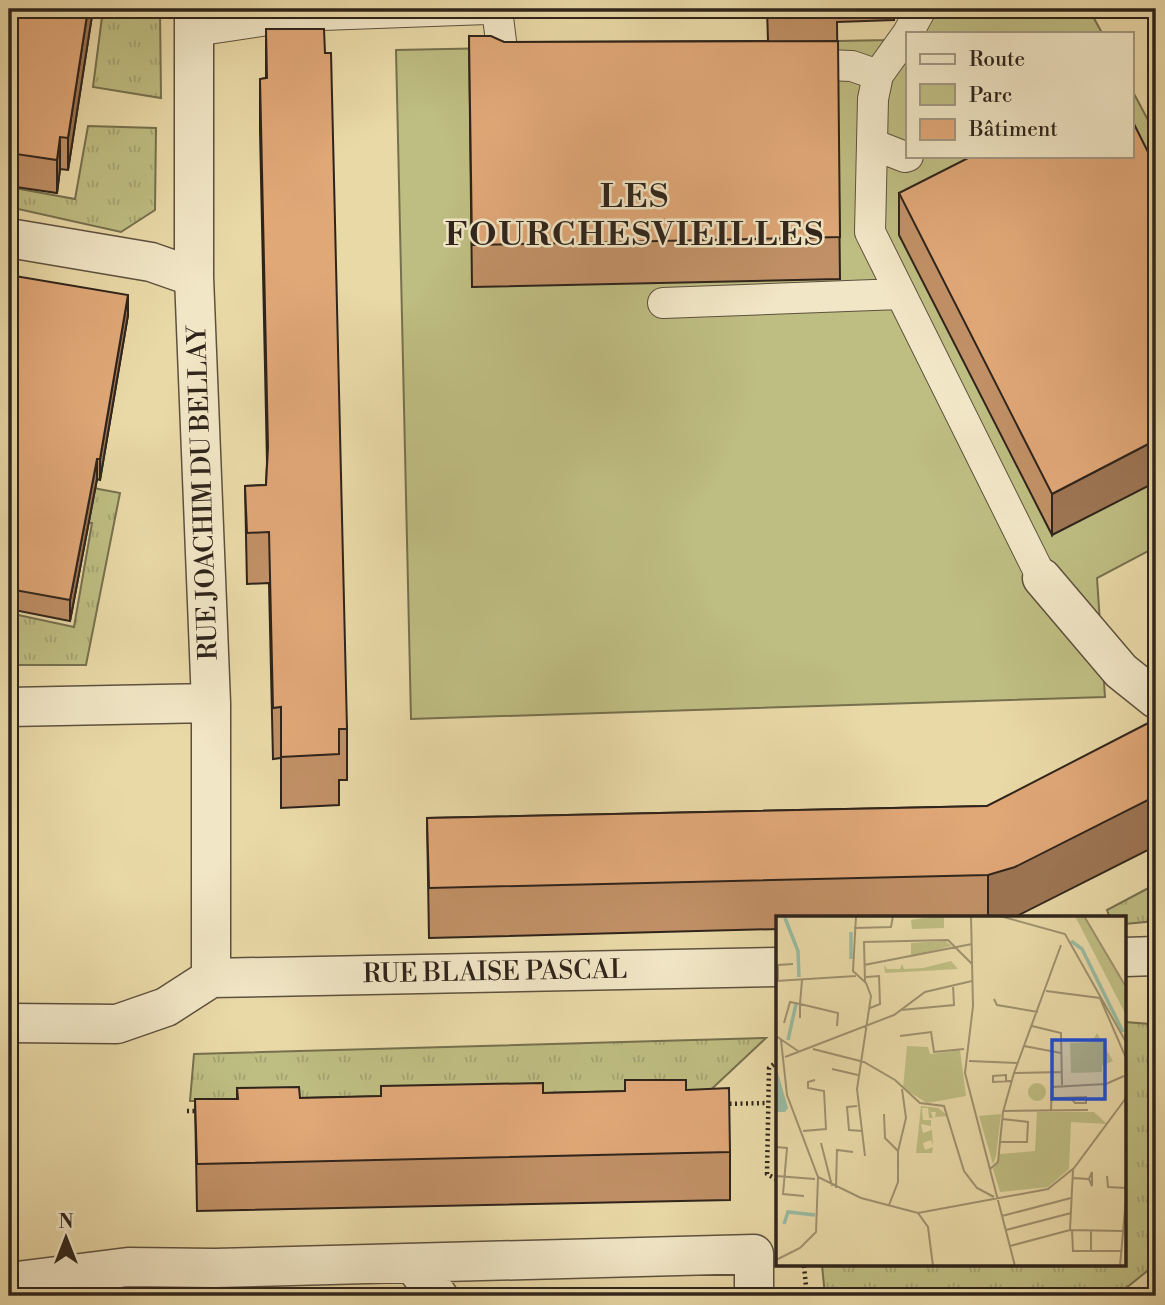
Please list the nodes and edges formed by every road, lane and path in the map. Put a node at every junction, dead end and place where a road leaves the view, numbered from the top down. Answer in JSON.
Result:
{"nodes":[{"id":1,"x":487,"y":9,"type":"edge"},
{"id":2,"x":497,"y":9,"type":"edge"},
{"id":3,"x":921,"y":9,"type":"edge"},
{"id":4,"x":195,"y":20,"type":"edge"},
{"id":5,"x":909,"y":32,"type":"edge"},
{"id":6,"x":906,"y":36,"type":"edge"},
{"id":7,"x":775,"y":64,"type":"edge"},
{"id":8,"x":545,"y":65,"type":"edge"},
{"id":9,"x":878,"y":75,"type":"junction"},
{"id":10,"x":872,"y":144,"type":"junction"},
{"id":11,"x":906,"y":157,"type":"edge"},
{"id":12,"x":9,"y":238,"type":"edge"},
{"id":13,"x":194,"y":277,"type":"junction"},
{"id":14,"x":901,"y":294,"type":"junction"},
{"id":15,"x":663,"y":303,"type":"dead end"},
{"id":16,"x":1042,"y":578,"type":"joint"},
{"id":17,"x":1156,"y":699,"type":"edge"},
{"id":18,"x":211,"y":703,"type":"junction"},
{"id":19,"x":9,"y":707,"type":"edge"},
{"id":20,"x":1156,"y":956,"type":"edge"},
{"id":21,"x":1126,"y":957,"type":"edge"},
{"id":22,"x":776,"y":967,"type":"edge"},
{"id":23,"x":211,"y":978,"type":"junction"},
{"id":24,"x":9,"y":1023,"type":"edge"},
{"id":25,"x":776,"y":1062,"type":"edge"},
{"id":26,"x":768,"y":1103,"type":"junction"},
{"id":27,"x":714,"y":1104,"type":"edge"},
{"id":28,"x":214,"y":1110,"type":"edge"},
{"id":29,"x":187,"y":1111,"type":"dead end"},
{"id":30,"x":776,"y":1179,"type":"edge"},
{"id":31,"x":412,"y":1263,"type":"junction"},
{"id":32,"x":804,"y":1266,"type":"edge"},
{"id":33,"x":9,"y":1282,"type":"edge"},
{"id":34,"x":438,"y":1296,"type":"edge"},
{"id":35,"x":754,"y":1296,"type":"edge"},
{"id":36,"x":807,"y":1296,"type":"edge"}],
"edges":[{"from":1,"to":4,"type":"lane"},
{"from":2,"to":8,"type":"lane"},
{"from":3,"to":5,"type":"lane"},
{"from":4,"to":13,"type":"street","name":"RUE JOACHIM DU BELLAY"},
{"from":6,"to":9,"type":"lane"},
{"from":7,"to":9,"type":"lane"},
{"from":9,"to":10,"type":"lane"},
{"from":10,"to":11,"type":"lane"},
{"from":10,"to":14,"type":"lane"},
{"from":12,"to":13,"type":"street"},
{"from":13,"to":18,"type":"street","name":"RUE JOACHIM DU BELLAY"},
{"from":14,"to":15,"type":"lane"},
{"from":14,"to":16,"type":"lane"},
{"from":16,"to":17,"type":"street"},
{"from":18,"to":19,"type":"street"},
{"from":18,"to":23,"type":"street","name":"RUE JOACHIM DU BELLAY"},
{"from":20,"to":21,"type":"street"},
{"from":22,"to":23,"type":"street","name":"RUE BLAISE PASCAL"},
{"from":23,"to":24,"type":"street"},
{"from":25,"to":26,"type":"path"},
{"from":26,"to":27,"type":"path"},
{"from":26,"to":30,"type":"path"},
{"from":28,"to":29,"type":"path"},
{"from":31,"to":33,"type":"street"},
{"from":31,"to":34,"type":"street"},
{"from":31,"to":35,"type":"street"},
{"from":32,"to":36,"type":"path"}]}
